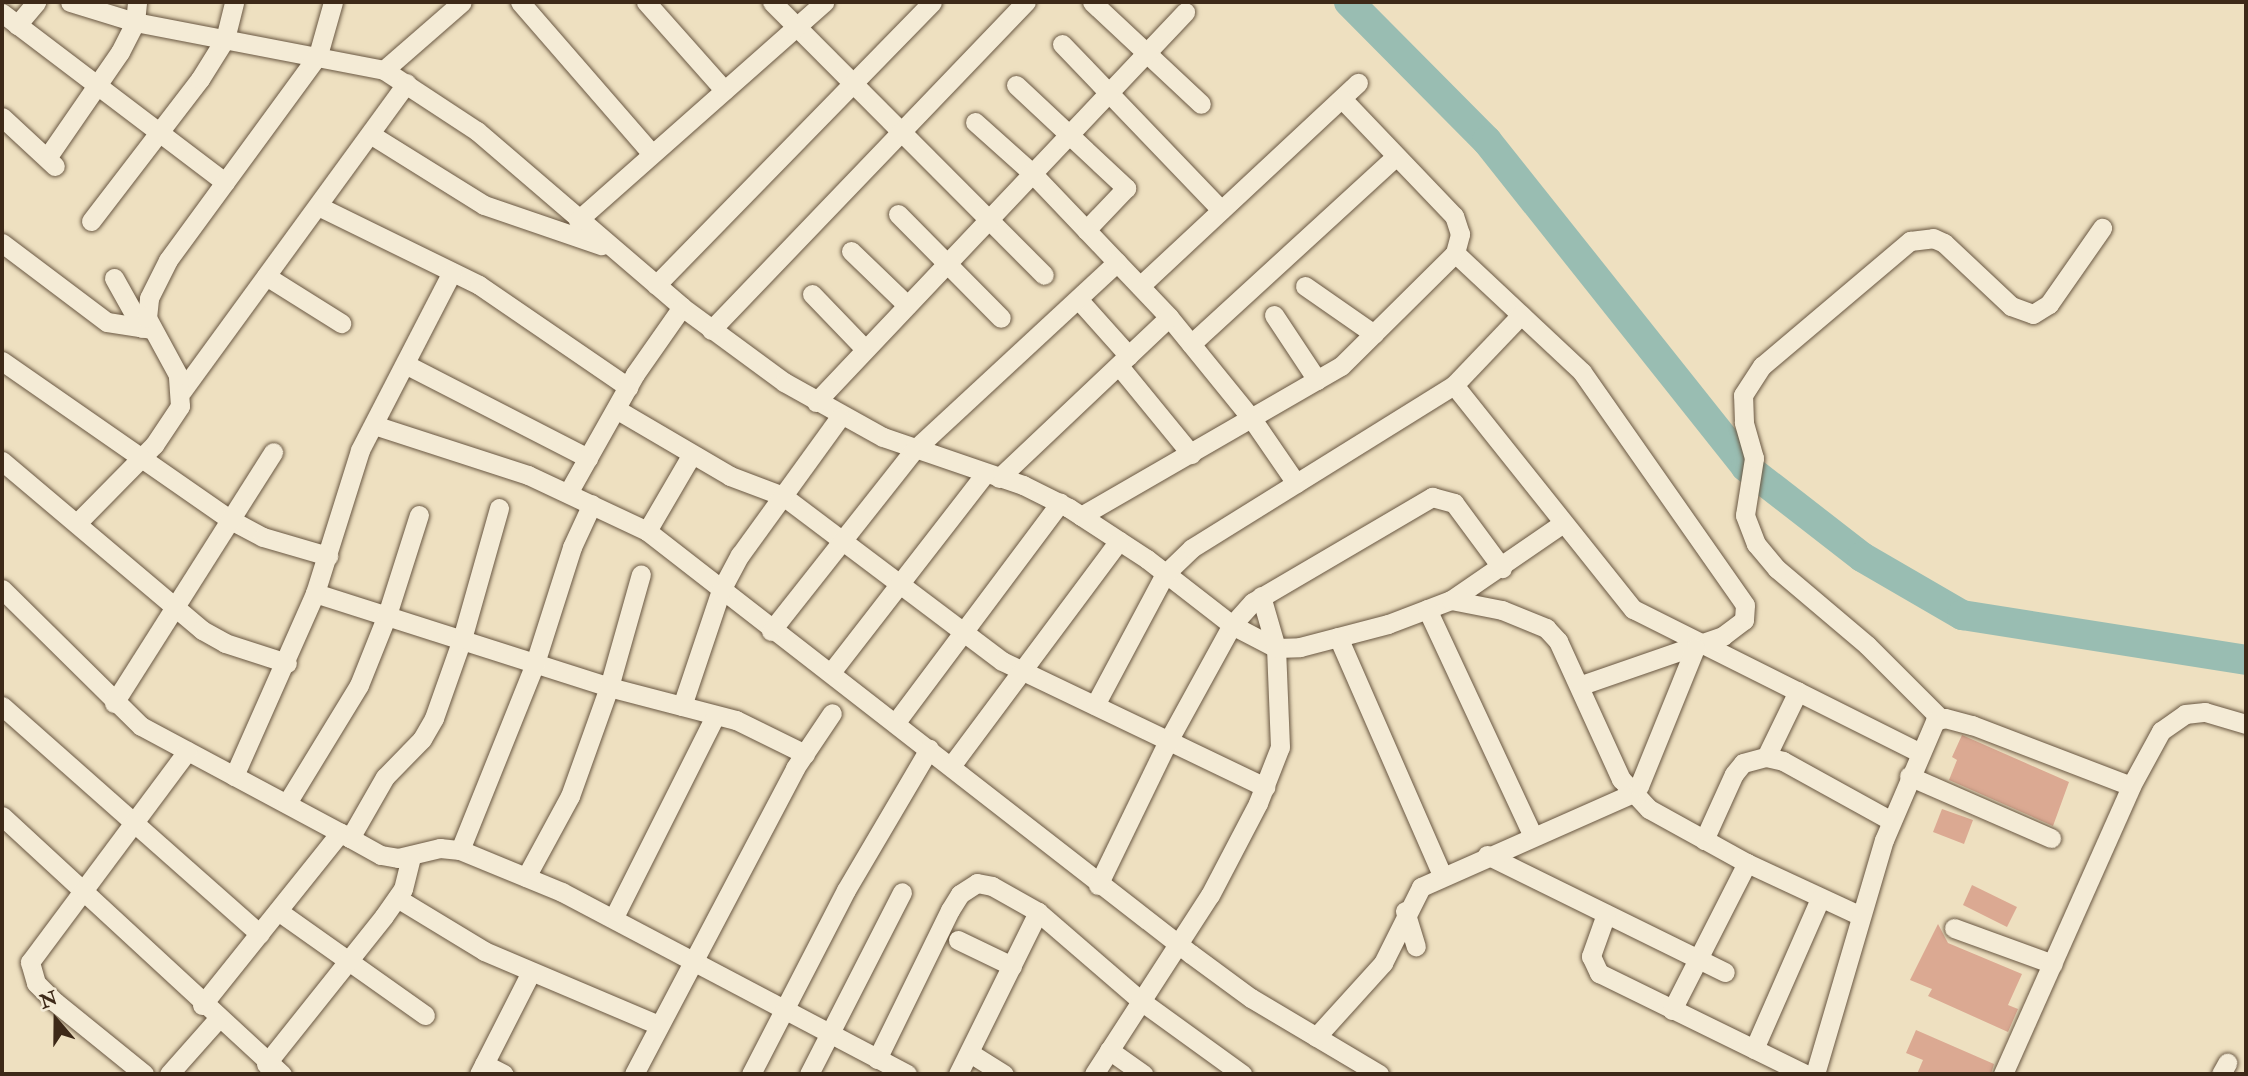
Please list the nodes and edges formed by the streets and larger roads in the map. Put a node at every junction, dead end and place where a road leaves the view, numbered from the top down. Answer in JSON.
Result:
{"nodes":[{"id":1,"x":36,"y":2,"type":"edge"},
{"id":2,"x":70,"y":2,"type":"edge"},
{"id":3,"x":137,"y":2,"type":"edge"},
{"id":4,"x":234,"y":2,"type":"edge"},
{"id":5,"x":332,"y":2,"type":"edge"},
{"id":6,"x":463,"y":2,"type":"edge"},
{"id":7,"x":520,"y":2,"type":"edge"},
{"id":8,"x":646,"y":2,"type":"edge"},
{"id":9,"x":772,"y":2,"type":"edge"},
{"id":10,"x":824,"y":2,"type":"edge"},
{"id":11,"x":932,"y":2,"type":"edge"},
{"id":12,"x":1027,"y":2,"type":"edge"},
{"id":13,"x":1092,"y":2,"type":"edge"},
{"id":14,"x":1185,"y":12,"type":"dead end"},
{"id":15,"x":9,"y":19,"type":"edge"},
{"id":16,"x":135,"y":22,"type":"junction"},
{"id":17,"x":795,"y":28,"type":"junction"},
{"id":18,"x":225,"y":39,"type":"junction"},
{"id":19,"x":1062,"y":44,"type":"dead end"},
{"id":20,"x":1146,"y":52,"type":"junction"},
{"id":21,"x":318,"y":55,"type":"junction"},
{"id":22,"x":384,"y":70,"type":"junction"},
{"id":23,"x":407,"y":83,"type":"junction"},
{"id":24,"x":851,"y":83,"type":"junction"},
{"id":25,"x":1358,"y":83,"type":"dead end"},
{"id":26,"x":1016,"y":85,"type":"dead end"},
{"id":27,"x":98,"y":86,"type":"junction"},
{"id":28,"x":724,"y":90,"type":"junction"},
{"id":29,"x":1110,"y":90,"type":"junction"},
{"id":30,"x":1342,"y":99,"type":"junction"},
{"id":31,"x":1201,"y":104,"type":"dead end"},
{"id":32,"x":2,"y":117,"type":"edge"},
{"id":33,"x":975,"y":122,"type":"dead end"},
{"id":34,"x":900,"y":132,"type":"junction"},
{"id":35,"x":161,"y":133,"type":"junction"},
{"id":36,"x":370,"y":134,"type":"junction"},
{"id":37,"x":1068,"y":134,"type":"junction"},
{"id":38,"x":652,"y":154,"type":"junction"},
{"id":39,"x":1396,"y":156,"type":"junction"},
{"id":40,"x":1031,"y":172,"type":"junction"},
{"id":41,"x":225,"y":182,"type":"junction"},
{"id":42,"x":318,"y":206,"type":"junction"},
{"id":43,"x":1221,"y":210,"type":"junction"},
{"id":44,"x":898,"y":214,"type":"dead end"},
{"id":45,"x":988,"y":218,"type":"junction"},
{"id":46,"x":578,"y":220,"type":"junction"},
{"id":47,"x":91,"y":222,"type":"dead end"},
{"id":48,"x":2102,"y":228,"type":"dead end"},
{"id":49,"x":1086,"y":230,"type":"junction"},
{"id":50,"x":2,"y":243,"type":"edge"},
{"id":51,"x":612,"y":249,"type":"junction"},
{"id":52,"x":851,"y":251,"type":"dead end"},
{"id":53,"x":1455,"y":253,"type":"junction"},
{"id":54,"x":948,"y":261,"type":"junction"},
{"id":55,"x":1117,"y":262,"type":"junction"},
{"id":56,"x":452,"y":272,"type":"junction"},
{"id":57,"x":1044,"y":275,"type":"dead end"},
{"id":58,"x":266,"y":276,"type":"junction"},
{"id":59,"x":114,"y":278,"type":"dead end"},
{"id":60,"x":656,"y":285,"type":"junction"},
{"id":61,"x":1140,"y":286,"type":"junction"},
{"id":62,"x":1305,"y":286,"type":"dead end"},
{"id":63,"x":812,"y":294,"type":"dead end"},
{"id":64,"x":1078,"y":299,"type":"junction"},
{"id":65,"x":907,"y":305,"type":"junction"},
{"id":66,"x":682,"y":307,"type":"junction"},
{"id":67,"x":1274,"y":315,"type":"dead end"},
{"id":68,"x":1521,"y":315,"type":"junction"},
{"id":69,"x":1169,"y":317,"type":"junction"},
{"id":70,"x":1001,"y":318,"type":"dead end"},
{"id":71,"x":341,"y":323,"type":"dead end"},
{"id":72,"x":147,"y":328,"type":"junction"},
{"id":73,"x":711,"y":330,"type":"junction"},
{"id":74,"x":1374,"y":334,"type":"junction"},
{"id":75,"x":1191,"y":344,"type":"junction"},
{"id":76,"x":865,"y":349,"type":"junction"},
{"id":77,"x":2,"y":361,"type":"edge"},
{"id":78,"x":1124,"y":361,"type":"junction"},
{"id":79,"x":405,"y":364,"type":"junction"},
{"id":80,"x":1317,"y":380,"type":"junction"},
{"id":81,"x":1454,"y":385,"type":"junction"},
{"id":82,"x":628,"y":387,"type":"junction"},
{"id":83,"x":182,"y":391,"type":"junction"},
{"id":84,"x":816,"y":402,"type":"junction"},
{"id":85,"x":616,"y":409,"type":"junction"},
{"id":86,"x":840,"y":417,"type":"junction"},
{"id":87,"x":1252,"y":419,"type":"junction"},
{"id":88,"x":374,"y":425,"type":"junction"},
{"id":89,"x":914,"y":451,"type":"junction"},
{"id":90,"x":273,"y":452,"type":"dead end"},
{"id":91,"x":692,"y":454,"type":"junction"},
{"id":92,"x":1191,"y":454,"type":"junction"},
{"id":93,"x":143,"y":456,"type":"junction"},
{"id":94,"x":588,"y":458,"type":"junction"},
{"id":95,"x":2,"y":460,"type":"edge"},
{"id":96,"x":992,"y":476,"type":"junction"},
{"id":97,"x":1296,"y":483,"type":"junction"},
{"id":98,"x":568,"y":494,"type":"junction"},
{"id":99,"x":783,"y":496,"type":"junction"},
{"id":100,"x":1060,"y":503,"type":"junction"},
{"id":101,"x":592,"y":504,"type":"junction"},
{"id":102,"x":499,"y":508,"type":"dead end"},
{"id":103,"x":419,"y":515,"type":"dead end"},
{"id":104,"x":1081,"y":516,"type":"junction"},
{"id":105,"x":229,"y":519,"type":"junction"},
{"id":106,"x":78,"y":523,"type":"junction"},
{"id":107,"x":1563,"y":523,"type":"junction"},
{"id":108,"x":647,"y":531,"type":"junction"},
{"id":109,"x":842,"y":540,"type":"junction"},
{"id":110,"x":1119,"y":541,"type":"junction"},
{"id":111,"x":328,"y":556,"type":"junction"},
{"id":112,"x":1502,"y":568,"type":"junction"},
{"id":113,"x":641,"y":574,"type":"dead end"},
{"id":114,"x":1165,"y":574,"type":"junction"},
{"id":115,"x":900,"y":583,"type":"junction"},
{"id":116,"x":2,"y":589,"type":"edge"},
{"id":117,"x":315,"y":593,"type":"junction"},
{"id":118,"x":1261,"y":596,"type":"junction"},
{"id":119,"x":1451,"y":600,"type":"junction"},
{"id":120,"x":716,"y":604,"type":"junction"},
{"id":121,"x":173,"y":605,"type":"junction"},
{"id":122,"x":1427,"y":609,"type":"junction"},
{"id":123,"x":387,"y":615,"type":"junction"},
{"id":124,"x":1232,"y":625,"type":"junction"},
{"id":125,"x":962,"y":629,"type":"junction"},
{"id":126,"x":771,"y":631,"type":"junction"},
{"id":127,"x":1338,"y":637,"type":"junction"},
{"id":128,"x":463,"y":639,"type":"junction"},
{"id":129,"x":1699,"y":646,"type":"junction"},
{"id":130,"x":1276,"y":648,"type":"junction"},
{"id":131,"x":287,"y":663,"type":"junction"},
{"id":132,"x":535,"y":663,"type":"junction"},
{"id":133,"x":832,"y":671,"type":"junction"},
{"id":134,"x":1021,"y":671,"type":"junction"},
{"id":135,"x":1578,"y":686,"type":"junction"},
{"id":136,"x":608,"y":687,"type":"junction"},
{"id":137,"x":1797,"y":691,"type":"junction"},
{"id":138,"x":114,"y":703,"type":"junction"},
{"id":139,"x":1095,"y":705,"type":"junction"},
{"id":140,"x":2,"y":706,"type":"edge"},
{"id":141,"x":682,"y":706,"type":"junction"},
{"id":142,"x":832,"y":713,"type":"dead end"},
{"id":143,"x":715,"y":716,"type":"junction"},
{"id":144,"x":1940,"y":718,"type":"junction"},
{"id":145,"x":896,"y":722,"type":"junction"},
{"id":146,"x":2246,"y":724,"type":"edge"},
{"id":147,"x":1167,"y":743,"type":"junction"},
{"id":148,"x":187,"y":751,"type":"junction"},
{"id":149,"x":1920,"y":753,"type":"junction"},
{"id":150,"x":805,"y":754,"type":"junction"},
{"id":151,"x":1766,"y":757,"type":"junction"},
{"id":152,"x":922,"y":762,"type":"junction"},
{"id":153,"x":951,"y":766,"type":"junction"},
{"id":154,"x":234,"y":776,"type":"junction"},
{"id":155,"x":1909,"y":776,"type":"junction"},
{"id":156,"x":2131,"y":786,"type":"junction"},
{"id":157,"x":1265,"y":787,"type":"junction"},
{"id":158,"x":1631,"y":794,"type":"junction"},
{"id":159,"x":287,"y":803,"type":"junction"},
{"id":160,"x":2,"y":816,"type":"edge"},
{"id":161,"x":1891,"y":820,"type":"junction"},
{"id":162,"x":132,"y":822,"type":"junction"},
{"id":163,"x":345,"y":836,"type":"junction"},
{"id":164,"x":1533,"y":836,"type":"junction"},
{"id":165,"x":2051,"y":838,"type":"dead end"},
{"id":166,"x":1704,"y":840,"type":"junction"},
{"id":167,"x":460,"y":850,"type":"junction"},
{"id":168,"x":1488,"y":855,"type":"junction"},
{"id":169,"x":411,"y":857,"type":"junction"},
{"id":170,"x":1747,"y":863,"type":"junction"},
{"id":171,"x":1442,"y":874,"type":"junction"},
{"id":172,"x":526,"y":877,"type":"junction"},
{"id":173,"x":1098,"y":885,"type":"junction"},
{"id":174,"x":79,"y":891,"type":"junction"},
{"id":175,"x":902,"y":892,"type":"dead end"},
{"id":176,"x":1820,"y":899,"type":"junction"},
{"id":177,"x":409,"y":900,"type":"junction"},
{"id":178,"x":278,"y":911,"type":"junction"},
{"id":179,"x":1405,"y":911,"type":"junction"},
{"id":180,"x":1038,"y":912,"type":"junction"},
{"id":181,"x":1606,"y":914,"type":"junction"},
{"id":182,"x":1859,"y":915,"type":"junction"},
{"id":183,"x":614,"y":917,"type":"junction"},
{"id":184,"x":1954,"y":928,"type":"dead end"},
{"id":185,"x":260,"y":933,"type":"junction"},
{"id":186,"x":958,"y":940,"type":"dead end"},
{"id":187,"x":1416,"y":946,"type":"dead end"},
{"id":188,"x":1171,"y":954,"type":"junction"},
{"id":189,"x":1696,"y":958,"type":"junction"},
{"id":190,"x":692,"y":962,"type":"junction"},
{"id":191,"x":346,"y":963,"type":"junction"},
{"id":192,"x":2053,"y":964,"type":"junction"},
{"id":193,"x":1012,"y":966,"type":"junction"},
{"id":194,"x":531,"y":972,"type":"junction"},
{"id":195,"x":1725,"y":972,"type":"dead end"},
{"id":196,"x":1141,"y":1001,"type":"junction"},
{"id":197,"x":202,"y":1005,"type":"junction"},
{"id":198,"x":1672,"y":1010,"type":"junction"},
{"id":199,"x":785,"y":1011,"type":"junction"},
{"id":200,"x":425,"y":1015,"type":"dead end"},
{"id":201,"x":218,"y":1020,"type":"junction"},
{"id":202,"x":658,"y":1025,"type":"junction"},
{"id":203,"x":829,"y":1034,"type":"junction"},
{"id":204,"x":1316,"y":1037,"type":"junction"},
{"id":205,"x":1754,"y":1049,"type":"junction"},
{"id":206,"x":1109,"y":1050,"type":"junction"},
{"id":207,"x":970,"y":1053,"type":"junction"},
{"id":208,"x":877,"y":1059,"type":"junction"},
{"id":209,"x":274,"y":1069,"type":"edge"},
{"id":210,"x":482,"y":1069,"type":"edge"},
{"id":211,"x":144,"y":1074,"type":"edge"},
{"id":212,"x":169,"y":1074,"type":"edge"},
{"id":213,"x":504,"y":1074,"type":"edge"},
{"id":214,"x":634,"y":1074,"type":"edge"},
{"id":215,"x":751,"y":1074,"type":"edge"},
{"id":216,"x":809,"y":1074,"type":"edge"},
{"id":217,"x":907,"y":1074,"type":"edge"},
{"id":218,"x":958,"y":1074,"type":"edge"},
{"id":219,"x":1004,"y":1074,"type":"edge"},
{"id":220,"x":1094,"y":1074,"type":"edge"},
{"id":221,"x":1143,"y":1074,"type":"edge"},
{"id":222,"x":1242,"y":1074,"type":"edge"},
{"id":223,"x":1379,"y":1074,"type":"edge"},
{"id":224,"x":1805,"y":1074,"type":"edge"},
{"id":225,"x":1815,"y":1074,"type":"edge"},
{"id":226,"x":2003,"y":1074,"type":"edge"}],
"edges":[{"from":1,"to":15,"type":"street"},
{"from":2,"to":16,"type":"street"},
{"from":3,"to":16,"type":"street"},
{"from":4,"to":18,"type":"street"},
{"from":5,"to":21,"type":"street"},
{"from":6,"to":22,"type":"street"},
{"from":7,"to":38,"type":"street"},
{"from":8,"to":28,"type":"street"},
{"from":9,"to":17,"type":"street"},
{"from":10,"to":17,"type":"street"},
{"from":11,"to":24,"type":"street"},
{"from":12,"to":34,"type":"street"},
{"from":13,"to":20,"type":"street"},
{"from":14,"to":20,"type":"street"},
{"from":15,"to":27,"type":"street"},
{"from":16,"to":18,"type":"street"},
{"from":16,"to":27,"type":"street"},
{"from":17,"to":24,"type":"street"},
{"from":17,"to":28,"type":"street"},
{"from":18,"to":21,"type":"street"},
{"from":18,"to":35,"type":"street"},
{"from":19,"to":29,"type":"street"},
{"from":20,"to":29,"type":"street"},
{"from":20,"to":31,"type":"street"},
{"from":21,"to":22,"type":"street"},
{"from":21,"to":41,"type":"street"},
{"from":22,"to":23,"type":"street"},
{"from":23,"to":36,"type":"street"},
{"from":23,"to":46,"type":"street"},
{"from":24,"to":34,"type":"street"},
{"from":24,"to":60,"type":"street"},
{"from":25,"to":30,"type":"street"},
{"from":26,"to":37,"type":"street"},
{"from":27,"to":32,"type":"street"},
{"from":27,"to":35,"type":"street"},
{"from":28,"to":38,"type":"street"},
{"from":29,"to":37,"type":"street"},
{"from":29,"to":43,"type":"street"},
{"from":30,"to":39,"type":"street"},
{"from":30,"to":43,"type":"street"},
{"from":33,"to":40,"type":"street"},
{"from":34,"to":45,"type":"street"},
{"from":34,"to":73,"type":"street"},
{"from":35,"to":41,"type":"street"},
{"from":35,"to":47,"type":"street"},
{"from":36,"to":42,"type":"street"},
{"from":36,"to":51,"type":"street"},
{"from":37,"to":40,"type":"street"},
{"from":37,"to":49,"type":"street"},
{"from":38,"to":46,"type":"street"},
{"from":39,"to":53,"type":"street"},
{"from":39,"to":75,"type":"street"},
{"from":40,"to":45,"type":"street"},
{"from":40,"to":49,"type":"street"},
{"from":41,"to":72,"type":"street"},
{"from":42,"to":56,"type":"street"},
{"from":42,"to":58,"type":"street"},
{"from":43,"to":61,"type":"street"},
{"from":44,"to":54,"type":"street"},
{"from":45,"to":54,"type":"street"},
{"from":45,"to":57,"type":"street"},
{"from":46,"to":51,"type":"street"},
{"from":48,"to":144,"type":"street"},
{"from":49,"to":55,"type":"street"},
{"from":50,"to":72,"type":"street"},
{"from":51,"to":60,"type":"street"},
{"from":52,"to":65,"type":"street"},
{"from":53,"to":68,"type":"street"},
{"from":53,"to":74,"type":"street"},
{"from":54,"to":65,"type":"street"},
{"from":54,"to":70,"type":"street"},
{"from":55,"to":61,"type":"street"},
{"from":55,"to":64,"type":"street"},
{"from":56,"to":79,"type":"street"},
{"from":56,"to":82,"type":"street"},
{"from":58,"to":71,"type":"street"},
{"from":58,"to":83,"type":"street"},
{"from":59,"to":72,"type":"street"},
{"from":60,"to":66,"type":"street"},
{"from":61,"to":69,"type":"street"},
{"from":62,"to":74,"type":"street"},
{"from":63,"to":76,"type":"street"},
{"from":64,"to":78,"type":"street"},
{"from":64,"to":89,"type":"street"},
{"from":65,"to":76,"type":"street"},
{"from":66,"to":73,"type":"street"},
{"from":66,"to":82,"type":"street"},
{"from":67,"to":80,"type":"street"},
{"from":68,"to":81,"type":"street"},
{"from":68,"to":129,"type":"street"},
{"from":69,"to":75,"type":"street"},
{"from":69,"to":78,"type":"street"},
{"from":72,"to":83,"type":"street"},
{"from":73,"to":84,"type":"street"},
{"from":74,"to":80,"type":"street"},
{"from":75,"to":87,"type":"street"},
{"from":76,"to":84,"type":"street"},
{"from":77,"to":93,"type":"street"},
{"from":78,"to":92,"type":"street"},
{"from":78,"to":96,"type":"street"},
{"from":79,"to":88,"type":"street"},
{"from":79,"to":94,"type":"street"},
{"from":80,"to":87,"type":"street"},
{"from":81,"to":97,"type":"street"},
{"from":81,"to":107,"type":"street"},
{"from":82,"to":85,"type":"street"},
{"from":83,"to":93,"type":"street"},
{"from":84,"to":86,"type":"street"},
{"from":85,"to":91,"type":"street"},
{"from":85,"to":94,"type":"street"},
{"from":86,"to":89,"type":"street"},
{"from":86,"to":99,"type":"street"},
{"from":87,"to":92,"type":"street"},
{"from":87,"to":97,"type":"street"},
{"from":88,"to":98,"type":"street"},
{"from":88,"to":111,"type":"street"},
{"from":89,"to":96,"type":"street"},
{"from":89,"to":109,"type":"street"},
{"from":90,"to":105,"type":"street"},
{"from":91,"to":99,"type":"street"},
{"from":91,"to":108,"type":"street"},
{"from":92,"to":104,"type":"street"},
{"from":93,"to":105,"type":"street"},
{"from":93,"to":106,"type":"street"},
{"from":94,"to":98,"type":"street"},
{"from":95,"to":106,"type":"street"},
{"from":96,"to":100,"type":"street"},
{"from":96,"to":115,"type":"street"},
{"from":97,"to":114,"type":"street"},
{"from":98,"to":101,"type":"street"},
{"from":99,"to":109,"type":"street"},
{"from":99,"to":120,"type":"street"},
{"from":100,"to":104,"type":"street"},
{"from":100,"to":125,"type":"street"},
{"from":101,"to":108,"type":"street"},
{"from":101,"to":132,"type":"street"},
{"from":102,"to":128,"type":"street"},
{"from":103,"to":123,"type":"street"},
{"from":104,"to":110,"type":"street"},
{"from":105,"to":111,"type":"street"},
{"from":105,"to":121,"type":"street"},
{"from":106,"to":121,"type":"street"},
{"from":107,"to":112,"type":"street"},
{"from":107,"to":129,"type":"street"},
{"from":108,"to":120,"type":"street"},
{"from":109,"to":115,"type":"street"},
{"from":109,"to":126,"type":"street"},
{"from":110,"to":114,"type":"street"},
{"from":110,"to":134,"type":"street"},
{"from":111,"to":117,"type":"street"},
{"from":112,"to":118,"type":"street"},
{"from":112,"to":119,"type":"street"},
{"from":113,"to":136,"type":"street"},
{"from":114,"to":124,"type":"street"},
{"from":114,"to":139,"type":"street"},
{"from":115,"to":125,"type":"street"},
{"from":115,"to":133,"type":"street"},
{"from":116,"to":138,"type":"street"},
{"from":117,"to":123,"type":"street"},
{"from":117,"to":131,"type":"street"},
{"from":118,"to":124,"type":"street"},
{"from":118,"to":130,"type":"street"},
{"from":119,"to":122,"type":"street"},
{"from":119,"to":135,"type":"street"},
{"from":120,"to":126,"type":"street"},
{"from":120,"to":141,"type":"street"},
{"from":121,"to":131,"type":"street"},
{"from":121,"to":138,"type":"street"},
{"from":122,"to":127,"type":"street"},
{"from":122,"to":164,"type":"street"},
{"from":123,"to":128,"type":"street"},
{"from":123,"to":159,"type":"street"},
{"from":124,"to":130,"type":"street"},
{"from":124,"to":147,"type":"street"},
{"from":125,"to":134,"type":"street"},
{"from":125,"to":145,"type":"street"},
{"from":126,"to":133,"type":"street"},
{"from":127,"to":130,"type":"street"},
{"from":127,"to":171,"type":"street"},
{"from":128,"to":132,"type":"street"},
{"from":128,"to":163,"type":"street"},
{"from":129,"to":135,"type":"street"},
{"from":129,"to":137,"type":"street"},
{"from":129,"to":158,"type":"street"},
{"from":130,"to":157,"type":"street"},
{"from":131,"to":154,"type":"street"},
{"from":132,"to":136,"type":"street"},
{"from":132,"to":167,"type":"street"},
{"from":133,"to":145,"type":"street"},
{"from":134,"to":139,"type":"street"},
{"from":134,"to":153,"type":"street"},
{"from":135,"to":158,"type":"street"},
{"from":136,"to":141,"type":"street"},
{"from":136,"to":172,"type":"street"},
{"from":137,"to":149,"type":"street"},
{"from":137,"to":151,"type":"street"},
{"from":138,"to":148,"type":"street"},
{"from":139,"to":147,"type":"street"},
{"from":140,"to":162,"type":"street"},
{"from":141,"to":143,"type":"street"},
{"from":142,"to":150,"type":"street"},
{"from":143,"to":150,"type":"street"},
{"from":143,"to":183,"type":"street"},
{"from":144,"to":149,"type":"street"},
{"from":144,"to":156,"type":"street"},
{"from":145,"to":152,"type":"street"},
{"from":146,"to":156,"type":"street"},
{"from":147,"to":157,"type":"street"},
{"from":147,"to":173,"type":"street"},
{"from":148,"to":154,"type":"street"},
{"from":148,"to":162,"type":"street"},
{"from":149,"to":155,"type":"street"},
{"from":150,"to":190,"type":"street"},
{"from":151,"to":161,"type":"street"},
{"from":151,"to":166,"type":"street"},
{"from":152,"to":153,"type":"street"},
{"from":152,"to":199,"type":"street"},
{"from":153,"to":173,"type":"street"},
{"from":154,"to":159,"type":"street"},
{"from":155,"to":161,"type":"street"},
{"from":155,"to":165,"type":"street"},
{"from":156,"to":192,"type":"street"},
{"from":157,"to":188,"type":"street"},
{"from":158,"to":164,"type":"street"},
{"from":158,"to":166,"type":"street"},
{"from":159,"to":163,"type":"street"},
{"from":160,"to":174,"type":"street"},
{"from":161,"to":182,"type":"street"},
{"from":162,"to":174,"type":"street"},
{"from":162,"to":185,"type":"street"},
{"from":163,"to":169,"type":"street"},
{"from":163,"to":178,"type":"street"},
{"from":164,"to":168,"type":"street"},
{"from":166,"to":170,"type":"street"},
{"from":167,"to":169,"type":"street"},
{"from":167,"to":172,"type":"street"},
{"from":168,"to":171,"type":"street"},
{"from":168,"to":181,"type":"street"},
{"from":169,"to":177,"type":"street"},
{"from":170,"to":176,"type":"street"},
{"from":170,"to":189,"type":"street"},
{"from":171,"to":179,"type":"street"},
{"from":172,"to":183,"type":"street"},
{"from":173,"to":188,"type":"street"},
{"from":174,"to":197,"type":"street"},
{"from":174,"to":211,"type":"street"},
{"from":175,"to":203,"type":"street"},
{"from":176,"to":182,"type":"street"},
{"from":176,"to":205,"type":"street"},
{"from":177,"to":191,"type":"street"},
{"from":177,"to":194,"type":"street"},
{"from":178,"to":185,"type":"street"},
{"from":178,"to":191,"type":"street"},
{"from":179,"to":187,"type":"street"},
{"from":179,"to":204,"type":"street"},
{"from":180,"to":193,"type":"street"},
{"from":180,"to":196,"type":"street"},
{"from":180,"to":208,"type":"street"},
{"from":181,"to":189,"type":"street"},
{"from":181,"to":198,"type":"street"},
{"from":182,"to":225,"type":"street"},
{"from":183,"to":190,"type":"street"},
{"from":184,"to":192,"type":"street"},
{"from":185,"to":197,"type":"street"},
{"from":186,"to":193,"type":"street"},
{"from":188,"to":196,"type":"street"},
{"from":188,"to":204,"type":"street"},
{"from":189,"to":195,"type":"street"},
{"from":189,"to":198,"type":"street"},
{"from":190,"to":199,"type":"street"},
{"from":190,"to":202,"type":"street"},
{"from":191,"to":200,"type":"street"},
{"from":191,"to":209,"type":"street"},
{"from":192,"to":226,"type":"street"},
{"from":193,"to":207,"type":"street"},
{"from":194,"to":202,"type":"street"},
{"from":194,"to":210,"type":"street"},
{"from":196,"to":206,"type":"street"},
{"from":196,"to":222,"type":"street"},
{"from":197,"to":201,"type":"street"},
{"from":198,"to":205,"type":"street"},
{"from":199,"to":203,"type":"street"},
{"from":199,"to":215,"type":"street"},
{"from":201,"to":209,"type":"street"},
{"from":201,"to":212,"type":"street"},
{"from":202,"to":214,"type":"street"},
{"from":203,"to":208,"type":"street"},
{"from":203,"to":216,"type":"street"},
{"from":204,"to":223,"type":"street"},
{"from":205,"to":224,"type":"street"},
{"from":206,"to":220,"type":"street"},
{"from":206,"to":221,"type":"street"},
{"from":207,"to":218,"type":"street"},
{"from":207,"to":219,"type":"street"},
{"from":208,"to":217,"type":"street"},
{"from":210,"to":213,"type":"street"}]}
